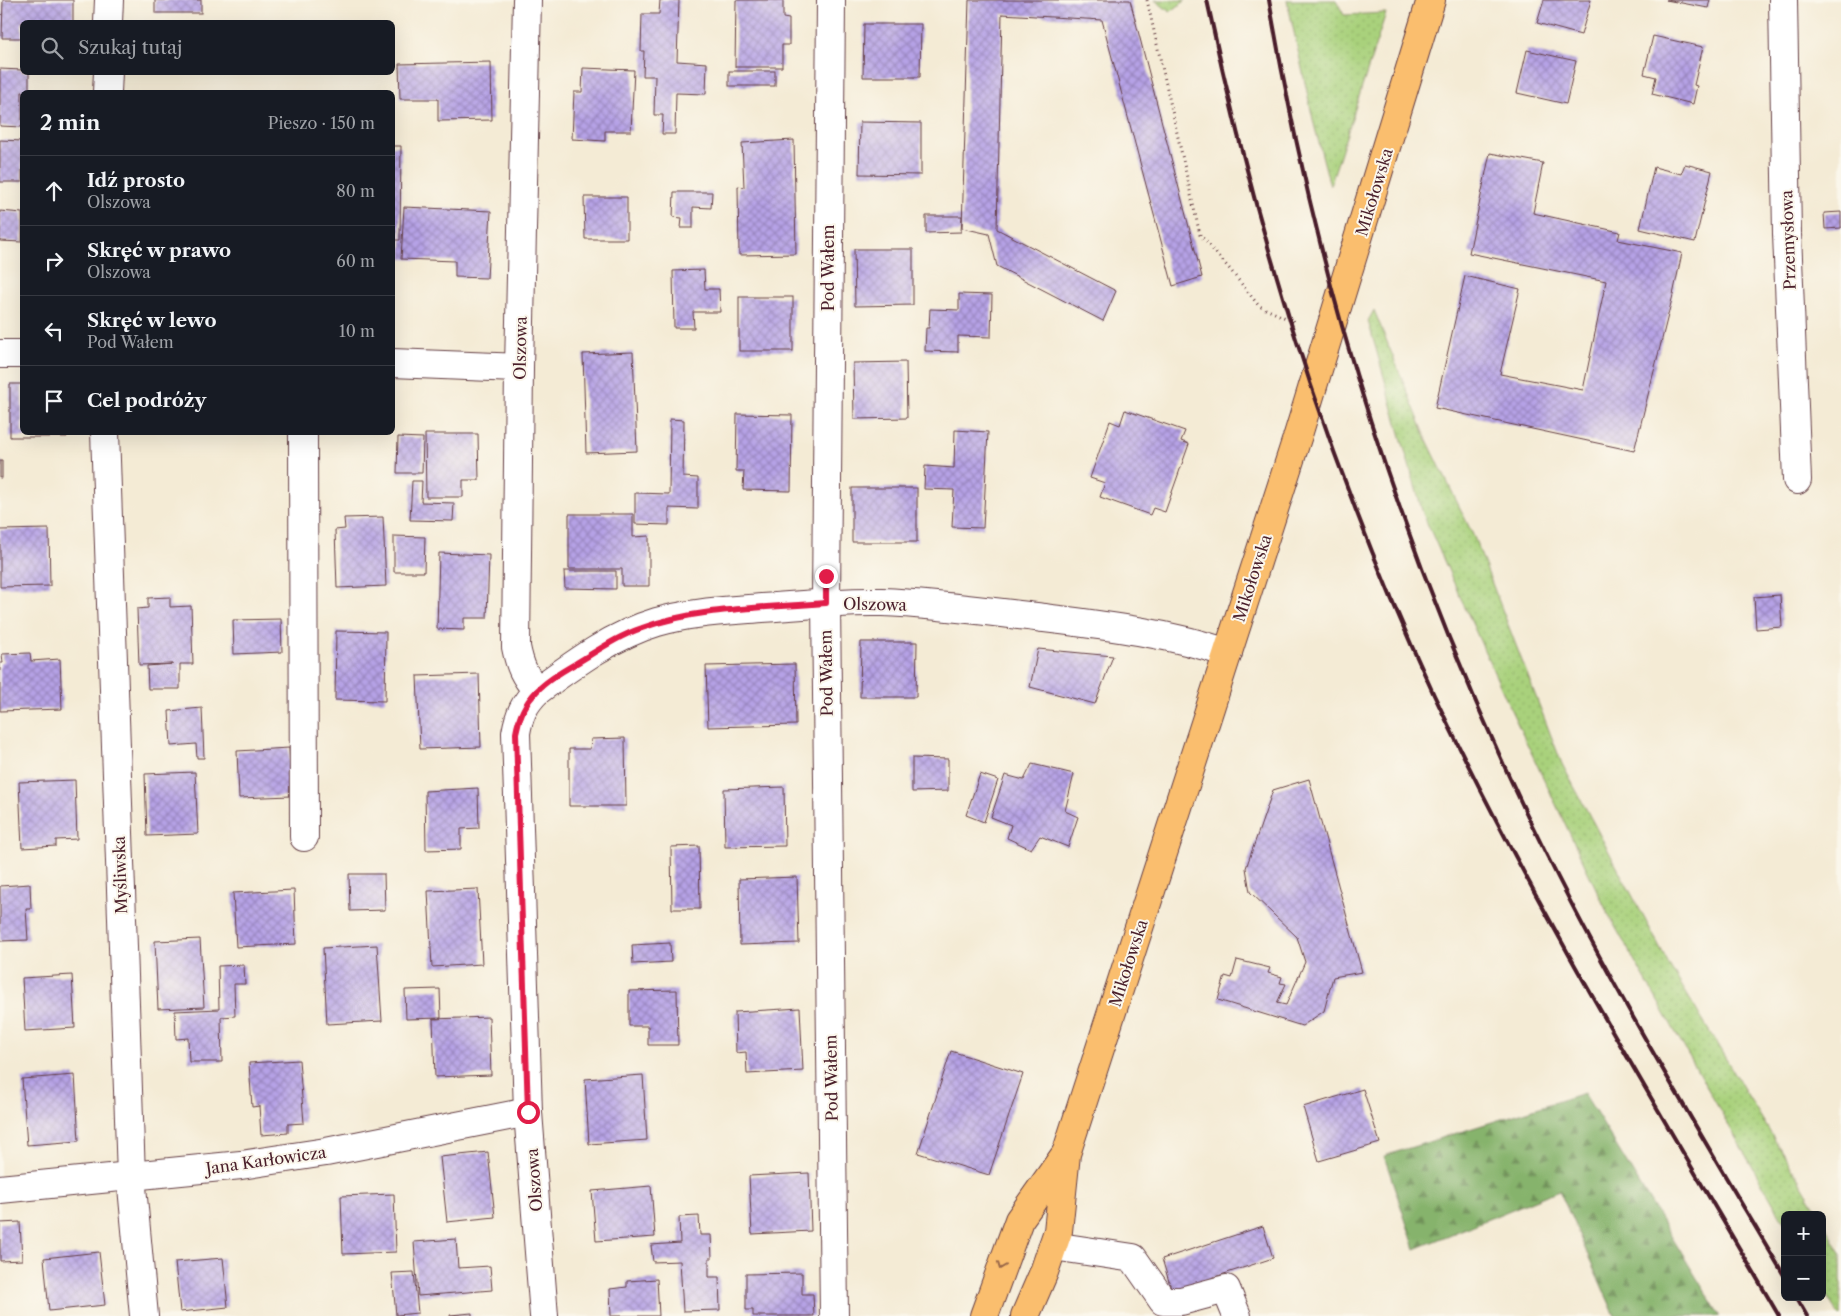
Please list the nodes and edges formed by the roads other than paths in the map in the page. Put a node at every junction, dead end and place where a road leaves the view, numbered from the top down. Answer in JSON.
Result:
{"nodes":[{"id":1,"x":109,"y":0,"type":"edge"},
{"id":2,"x":527,"y":0,"type":"edge"},
{"id":3,"x":830,"y":0,"type":"edge"},
{"id":4,"x":1431,"y":0,"type":"edge"},
{"id":5,"x":1783,"y":0,"type":"edge"},
{"id":6,"x":108,"y":20,"type":"edge"},
{"id":7,"x":108,"y":75,"type":"edge"},
{"id":8,"x":107,"y":90,"type":"edge"},
{"id":9,"x":0,"y":354,"type":"edge"},
{"id":10,"x":20,"y":354,"type":"edge"},
{"id":11,"x":395,"y":363,"type":"edge"},
{"id":12,"x":519,"y":368,"type":"junction"},
{"id":13,"x":106,"y":435,"type":"edge"},
{"id":14,"x":303,"y":435,"type":"edge"},
{"id":15,"x":1796,"y":480,"type":"dead end"},
{"id":16,"x":826,"y":603,"type":"junction"},
{"id":17,"x":1228,"y":653,"type":"junction"},
{"id":18,"x":537,"y":691,"type":"junction"},
{"id":19,"x":304,"y":837,"type":"dead end"},
{"id":20,"x":528,"y":1112,"type":"junction"},
{"id":21,"x":1066,"y":1154,"type":"junction"},
{"id":22,"x":131,"y":1176,"type":"junction"},
{"id":23,"x":0,"y":1189,"type":"edge"},
{"id":24,"x":1053,"y":1246,"type":"junction"},
{"id":25,"x":1028,"y":1314,"type":"edge"},
{"id":26,"x":144,"y":1316,"type":"edge"},
{"id":27,"x":544,"y":1316,"type":"edge"},
{"id":28,"x":834,"y":1316,"type":"edge"},
{"id":29,"x":984,"y":1316,"type":"edge"},
{"id":30,"x":1237,"y":1316,"type":"edge"}],
"edges":[{"from":1,"to":6,"type":"street"},
{"from":2,"to":12,"type":"street","name":"Olszowa"},
{"from":3,"to":16,"type":"street","name":"Pod Wałem"},
{"from":4,"to":17,"type":"main road","name":"Mikołowska"},
{"from":5,"to":15,"type":"street","name":"Przemysłowa"},
{"from":7,"to":8,"type":"street"},
{"from":9,"to":10,"type":"street"},
{"from":11,"to":12,"type":"street"},
{"from":12,"to":18,"type":"street","name":"Olszowa"},
{"from":13,"to":22,"type":"street","name":"Myśliwska"},
{"from":14,"to":19,"type":"street"},
{"from":16,"to":17,"type":"street","name":"Olszowa"},
{"from":16,"to":18,"type":"street","name":"Olszowa"},
{"from":16,"to":28,"type":"street","name":"Pod Wałem"},
{"from":17,"to":21,"type":"main road","name":"Mikołowska"},
{"from":18,"to":20,"type":"street","name":"Olszowa"},
{"from":20,"to":22,"type":"street","name":"Jana Karłowicza"},
{"from":20,"to":27,"type":"street","name":"Olszowa"},
{"from":21,"to":24,"type":"main road","name":"Mikołowska"},
{"from":21,"to":29,"type":"main road","name":"Mikołowska","one_way":true},
{"from":22,"to":23,"type":"street","name":"Jana Karłowicza"},
{"from":22,"to":26,"type":"street","name":"Myśliwska"},
{"from":24,"to":25,"type":"main road","name":"Mikołowska"},
{"from":24,"to":30,"type":"street"}]}
